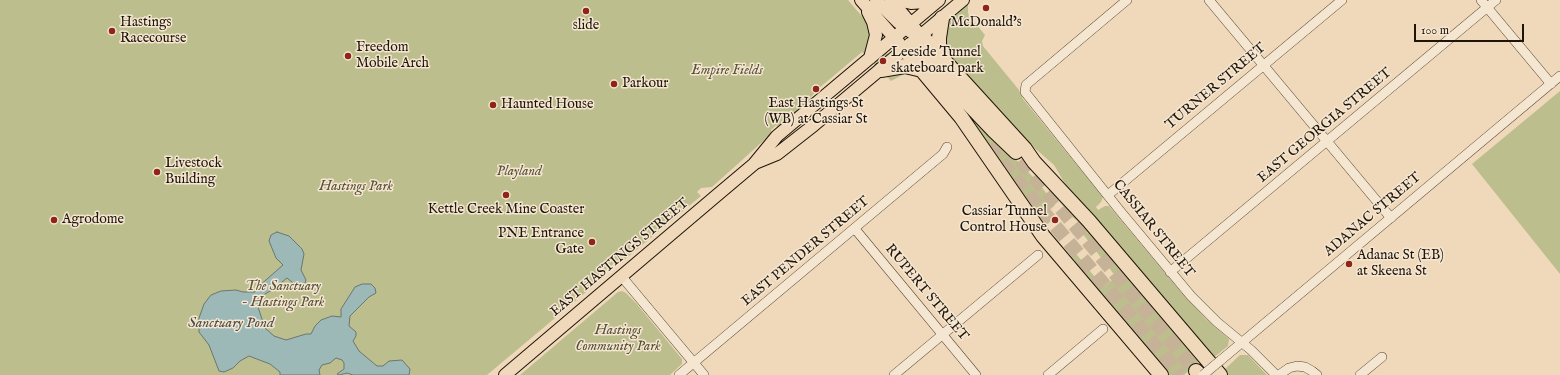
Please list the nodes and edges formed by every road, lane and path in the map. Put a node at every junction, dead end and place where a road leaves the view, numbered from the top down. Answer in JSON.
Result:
{"nodes":[{"id":1,"x":876,"y":0,"type":"edge"},
{"id":2,"x":891,"y":0,"type":"edge"},
{"id":3,"x":898,"y":0,"type":"edge"},
{"id":4,"x":963,"y":0,"type":"edge"},
{"id":5,"x":1127,"y":0,"type":"edge"},
{"id":6,"x":1209,"y":0,"type":"edge"},
{"id":7,"x":1342,"y":0,"type":"edge"},
{"id":8,"x":1481,"y":0,"type":"edge"},
{"id":9,"x":1496,"y":0,"type":"edge"},
{"id":10,"x":938,"y":1,"type":"edge"},
{"id":11,"x":862,"y":2,"type":"edge"},
{"id":12,"x":1487,"y":8,"type":"junction"},
{"id":13,"x":942,"y":18,"type":"junction"},
{"id":14,"x":908,"y":26,"type":"junction"},
{"id":15,"x":921,"y":35,"type":"junction"},
{"id":16,"x":894,"y":38,"type":"junction"},
{"id":17,"x":908,"y":47,"type":"junction"},
{"id":18,"x":870,"y":58,"type":"junction"},
{"id":19,"x":944,"y":61,"type":"junction"},
{"id":20,"x":1264,"y":65,"type":"junction"},
{"id":21,"x":881,"y":70,"type":"junction"},
{"id":22,"x":922,"y":70,"type":"junction"},
{"id":23,"x":1560,"y":76,"type":"edge"},
{"id":24,"x":1551,"y":84,"type":"junction"},
{"id":25,"x":1327,"y":142,"type":"junction"},
{"id":26,"x":947,"y":147,"type":"dead end"},
{"id":27,"x":1034,"y":162,"type":"junction"},
{"id":28,"x":754,"y":164,"type":"junction"},
{"id":29,"x":1108,"y":195,"type":"junction"},
{"id":30,"x":1391,"y":218,"type":"junction"},
{"id":31,"x":855,"y":229,"type":"junction"},
{"id":32,"x":1038,"y":255,"type":"dead end"},
{"id":33,"x":1170,"y":272,"type":"junction"},
{"id":34,"x":622,"y":277,"type":"junction"},
{"id":35,"x":1103,"y":329,"type":"dead end"},
{"id":36,"x":942,"y":335,"type":"junction"},
{"id":37,"x":1241,"y":342,"type":"junction"},
{"id":38,"x":1382,"y":357,"type":"dead end"},
{"id":39,"x":694,"y":362,"type":"junction"},
{"id":40,"x":1200,"y":374,"type":"edge"},
{"id":41,"x":505,"y":375,"type":"edge"},
{"id":42,"x":679,"y":375,"type":"edge"},
{"id":43,"x":704,"y":375,"type":"edge"},
{"id":44,"x":894,"y":375,"type":"edge"},
{"id":45,"x":976,"y":375,"type":"edge"},
{"id":46,"x":1048,"y":375,"type":"edge"},
{"id":47,"x":1161,"y":375,"type":"edge"},
{"id":48,"x":1220,"y":375,"type":"edge"},
{"id":49,"x":1276,"y":375,"type":"edge"},
{"id":50,"x":1280,"y":375,"type":"edge"},
{"id":51,"x":1316,"y":375,"type":"edge"},
{"id":52,"x":1360,"y":375,"type":"edge"}],
"edges":[{"from":1,"to":14,"type":"main road"},
{"from":2,"to":14,"type":"main road"},
{"from":3,"to":10,"type":"main road"},
{"from":4,"to":13,"type":"main road","name":"EAST HASTINGS STREET"},
{"from":5,"to":29,"type":"street","name":"CASSIAR STREET"},
{"from":6,"to":20,"type":"street"},
{"from":7,"to":20,"type":"street","name":"TURNER STREET"},
{"from":8,"to":12,"type":"street"},
{"from":9,"to":12,"type":"street","name":"EAST GEORGIA STREET"},
{"from":10,"to":14,"type":"main road","name":"EAST HASTINGS STREET"},
{"from":11,"to":16,"type":"main road"},
{"from":11,"to":18,"type":"main road"},
{"from":12,"to":24,"type":"street"},
{"from":12,"to":25,"type":"street","name":"EAST GEORGIA STREET"},
{"from":13,"to":15,"type":"main road","name":"EAST HASTINGS STREET"},
{"from":13,"to":19,"type":"highway"},
{"from":14,"to":15,"type":"main road"},
{"from":14,"to":16,"type":"main road","name":"EAST HASTINGS STREET"},
{"from":15,"to":17,"type":"main road","name":"EAST HASTINGS STREET"},
{"from":15,"to":19,"type":"highway"},
{"from":16,"to":17,"type":"main road"},
{"from":16,"to":18,"type":"main road","name":"EAST HASTINGS STREET"},
{"from":17,"to":21,"type":"main road","name":"EAST HASTINGS STREET"},
{"from":17,"to":22,"type":"highway"},
{"from":17,"to":27,"type":"highway"},
{"from":18,"to":28,"type":"main road","name":"EAST HASTINGS STREET"},
{"from":19,"to":27,"type":"highway"},
{"from":20,"to":25,"type":"street"},
{"from":20,"to":29,"type":"street","name":"TURNER STREET"},
{"from":21,"to":22,"type":"highway"},
{"from":21,"to":28,"type":"main road","name":"EAST HASTINGS STREET"},
{"from":22,"to":47,"type":"highway"},
{"from":23,"to":24,"type":"street","name":"ADANAC STREET"},
{"from":24,"to":30,"type":"street","name":"ADANAC STREET"},
{"from":25,"to":30,"type":"street"},
{"from":25,"to":33,"type":"street","name":"EAST GEORGIA STREET"},
{"from":26,"to":31,"type":"street","name":"EAST PENDER STREET"},
{"from":27,"to":48,"type":"highway"},
{"from":28,"to":34,"type":"main road","name":"EAST HASTINGS STREET"},
{"from":29,"to":33,"type":"street","name":"CASSIAR STREET"},
{"from":30,"to":37,"type":"street","name":"ADANAC STREET"},
{"from":31,"to":36,"type":"street","name":"RUPERT STREET"},
{"from":31,"to":39,"type":"street","name":"EAST PENDER STREET"},
{"from":32,"to":36,"type":"street"},
{"from":33,"to":37,"type":"street","name":"CASSIAR STREET"},
{"from":34,"to":39,"type":"street"},
{"from":34,"to":41,"type":"main road","name":"EAST HASTINGS STREET"},
{"from":35,"to":46,"type":"street"},
{"from":36,"to":44,"type":"street"},
{"from":36,"to":45,"type":"street","name":"RUPERT STREET"},
{"from":37,"to":40,"type":"street","name":"ADANAC STREET","bridge":true},
{"from":37,"to":49,"type":"street","name":"CASSIAR STREET"},
{"from":38,"to":52,"type":"street"},
{"from":39,"to":42,"type":"street","name":"EAST PENDER STREET"},
{"from":39,"to":43,"type":"street"},
{"from":50,"to":51,"type":"street"}]}
